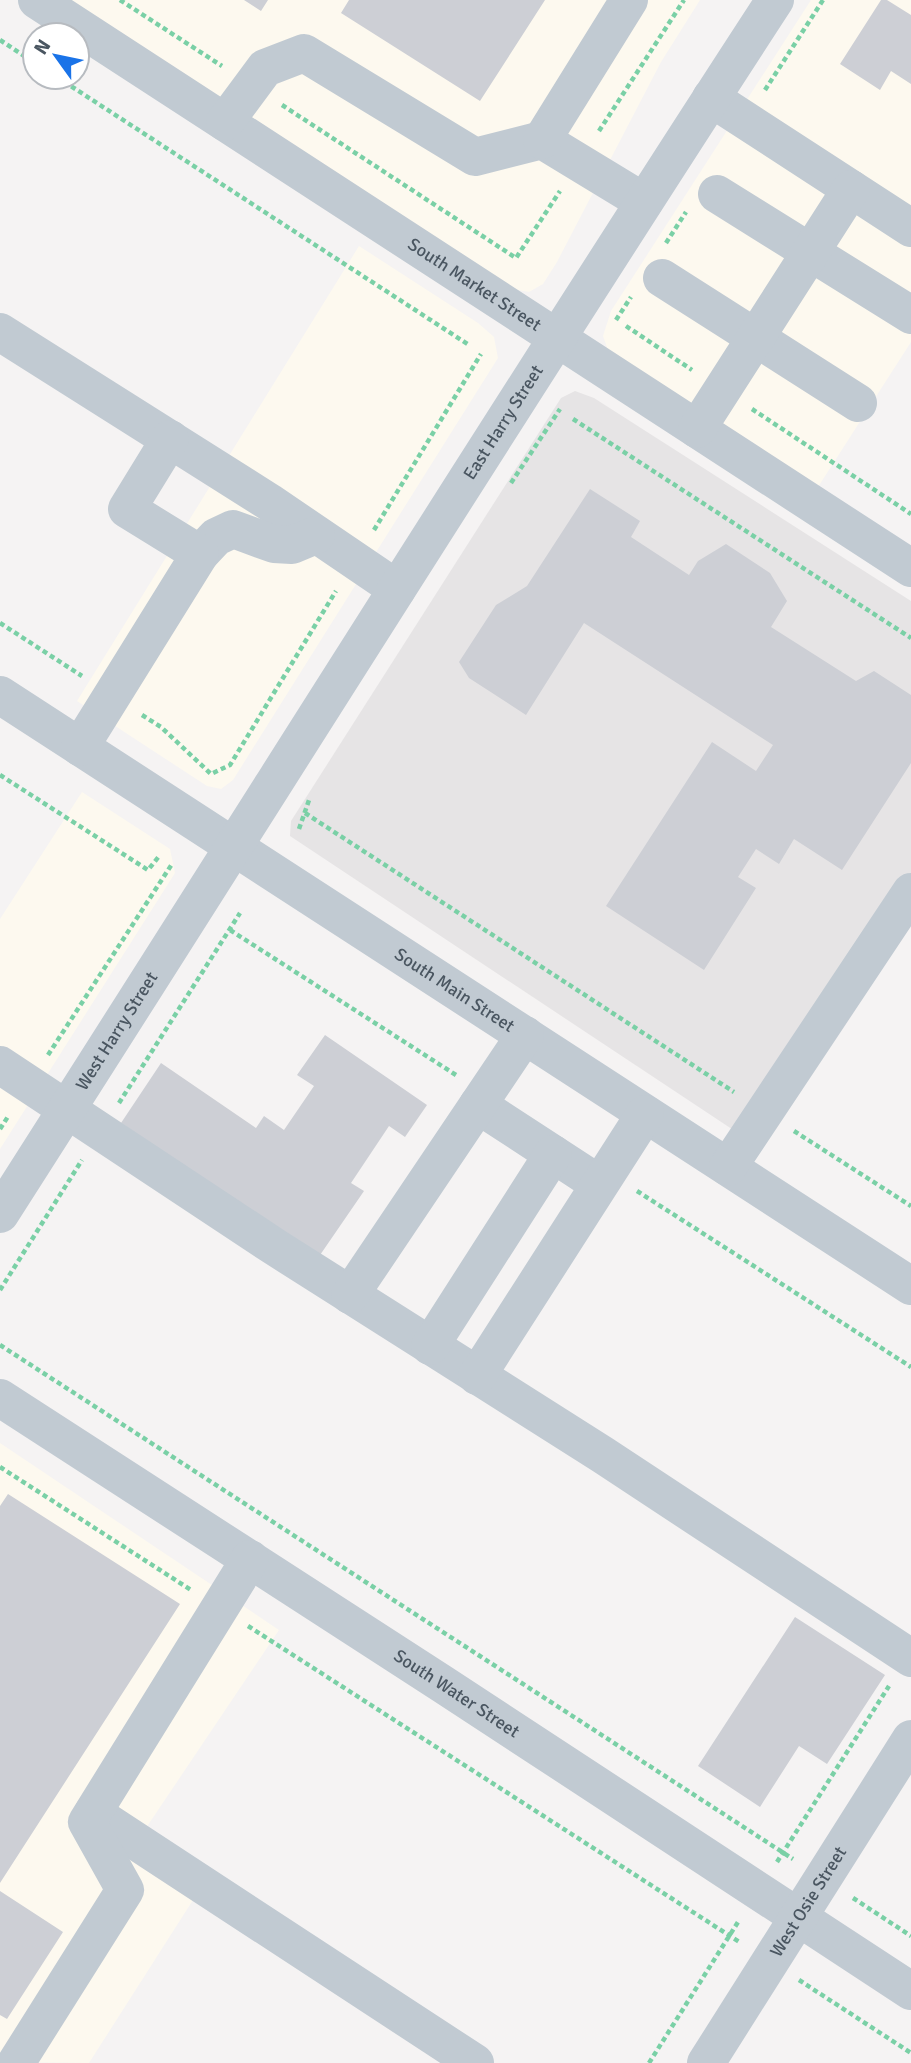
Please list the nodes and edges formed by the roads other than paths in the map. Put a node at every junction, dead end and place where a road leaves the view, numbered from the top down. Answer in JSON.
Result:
{"nodes":[{"id":1,"x":37,"y":0,"type":"edge"},
{"id":2,"x":629,"y":0,"type":"edge"},
{"id":3,"x":775,"y":0,"type":"edge"},
{"id":4,"x":711,"y":98,"type":"junction"},
{"id":5,"x":225,"y":122,"type":"junction"},
{"id":6,"x":542,"y":139,"type":"junction"},
{"id":7,"x":851,"y":189,"type":"junction"},
{"id":8,"x":717,"y":194,"type":"dead end"},
{"id":9,"x":644,"y":202,"type":"junction"},
{"id":10,"x":911,"y":228,"type":"edge"},
{"id":11,"x":810,"y":253,"type":"junction"},
{"id":12,"x":662,"y":278,"type":"dead end"},
{"id":13,"x":911,"y":314,"type":"edge"},
{"id":14,"x":0,"y":332,"type":"edge"},
{"id":15,"x":556,"y":337,"type":"junction"},
{"id":16,"x":755,"y":338,"type":"junction"},
{"id":17,"x":858,"y":403,"type":"dead end"},
{"id":18,"x":697,"y":429,"type":"junction"},
{"id":19,"x":170,"y":439,"type":"junction"},
{"id":20,"x":316,"y":535,"type":"junction"},
{"id":21,"x":200,"y":554,"type":"junction"},
{"id":22,"x":911,"y":568,"type":"edge"},
{"id":23,"x":397,"y":589,"type":"junction"},
{"id":24,"x":0,"y":695,"type":"edge"},
{"id":25,"x":80,"y":747,"type":"junction"},
{"id":26,"x":234,"y":847,"type":"junction"},
{"id":27,"x":909,"y":899,"type":"edge"},
{"id":28,"x":525,"y":1035,"type":"junction"},
{"id":29,"x":15,"y":1075,"type":"edge"},
{"id":30,"x":478,"y":1105,"type":"junction"},
{"id":31,"x":67,"y":1109,"type":"junction"},
{"id":32,"x":645,"y":1114,"type":"junction"},
{"id":33,"x":553,"y":1154,"type":"junction"},
{"id":34,"x":728,"y":1167,"type":"junction"},
{"id":35,"x":599,"y":1184,"type":"junction"},
{"id":36,"x":0,"y":1214,"type":"edge"},
{"id":37,"x":911,"y":1286,"type":"edge"},
{"id":38,"x":350,"y":1295,"type":"junction"},
{"id":39,"x":430,"y":1346,"type":"junction"},
{"id":40,"x":477,"y":1376,"type":"junction"},
{"id":41,"x":0,"y":1398,"type":"edge"},
{"id":42,"x":250,"y":1559,"type":"junction"},
{"id":43,"x":909,"y":1657,"type":"edge"},
{"id":44,"x":911,"y":1740,"type":"edge"},
{"id":45,"x":93,"y":1813,"type":"junction"},
{"id":46,"x":798,"y":1917,"type":"junction"},
{"id":47,"x":911,"y":1990,"type":"edge"},
{"id":48,"x":16,"y":2063,"type":"edge"},
{"id":49,"x":475,"y":2063,"type":"edge"},
{"id":50,"x":706,"y":2063,"type":"edge"}],
"edges":[{"from":1,"to":5,"type":"street","name":"South Market Street"},
{"from":2,"to":6,"type":"street"},
{"from":3,"to":4,"type":"street","name":"East Harry Street"},
{"from":4,"to":7,"type":"street"},
{"from":4,"to":9,"type":"street","name":"East Harry Street"},
{"from":5,"to":6,"type":"street"},
{"from":5,"to":15,"type":"street","name":"South Market Street"},
{"from":6,"to":9,"type":"street"},
{"from":7,"to":10,"type":"street"},
{"from":7,"to":11,"type":"street"},
{"from":8,"to":11,"type":"street"},
{"from":9,"to":15,"type":"street","name":"East Harry Street"},
{"from":11,"to":13,"type":"street"},
{"from":11,"to":16,"type":"street"},
{"from":12,"to":16,"type":"street"},
{"from":14,"to":19,"type":"street"},
{"from":15,"to":18,"type":"street","name":"South Market Street"},
{"from":15,"to":23,"type":"street","name":"East Harry Street"},
{"from":16,"to":17,"type":"street"},
{"from":16,"to":18,"type":"street"},
{"from":18,"to":22,"type":"street","name":"South Market Street"},
{"from":19,"to":20,"type":"street"},
{"from":19,"to":21,"type":"street"},
{"from":20,"to":21,"type":"street"},
{"from":20,"to":23,"type":"street"},
{"from":21,"to":25,"type":"street"},
{"from":23,"to":26,"type":"street","name":"East Harry Street"},
{"from":24,"to":25,"type":"street","name":"South Main Street"},
{"from":25,"to":26,"type":"street","name":"South Main Street"},
{"from":26,"to":28,"type":"street","name":"South Main Street"},
{"from":26,"to":31,"type":"street","name":"West Harry Street"},
{"from":27,"to":34,"type":"street"},
{"from":28,"to":30,"type":"street"},
{"from":28,"to":32,"type":"street","name":"South Main Street"},
{"from":29,"to":31,"type":"street"},
{"from":30,"to":33,"type":"street"},
{"from":30,"to":38,"type":"street"},
{"from":31,"to":36,"type":"street","name":"West Harry Street"},
{"from":31,"to":38,"type":"street"},
{"from":32,"to":34,"type":"street","name":"South Main Street"},
{"from":32,"to":35,"type":"street"},
{"from":33,"to":35,"type":"street"},
{"from":33,"to":39,"type":"street"},
{"from":34,"to":37,"type":"street","name":"South Main Street"},
{"from":35,"to":40,"type":"street"},
{"from":38,"to":39,"type":"street"},
{"from":39,"to":40,"type":"street"},
{"from":40,"to":43,"type":"street"},
{"from":41,"to":42,"type":"street","name":"South Water Street"},
{"from":42,"to":45,"type":"street"},
{"from":42,"to":46,"type":"street","name":"South Water Street"},
{"from":44,"to":46,"type":"street","name":"West Osie Street"},
{"from":45,"to":48,"type":"street"},
{"from":45,"to":49,"type":"street"},
{"from":46,"to":47,"type":"street","name":"South Water Street"},
{"from":46,"to":50,"type":"street","name":"West Osie Street"}]}
